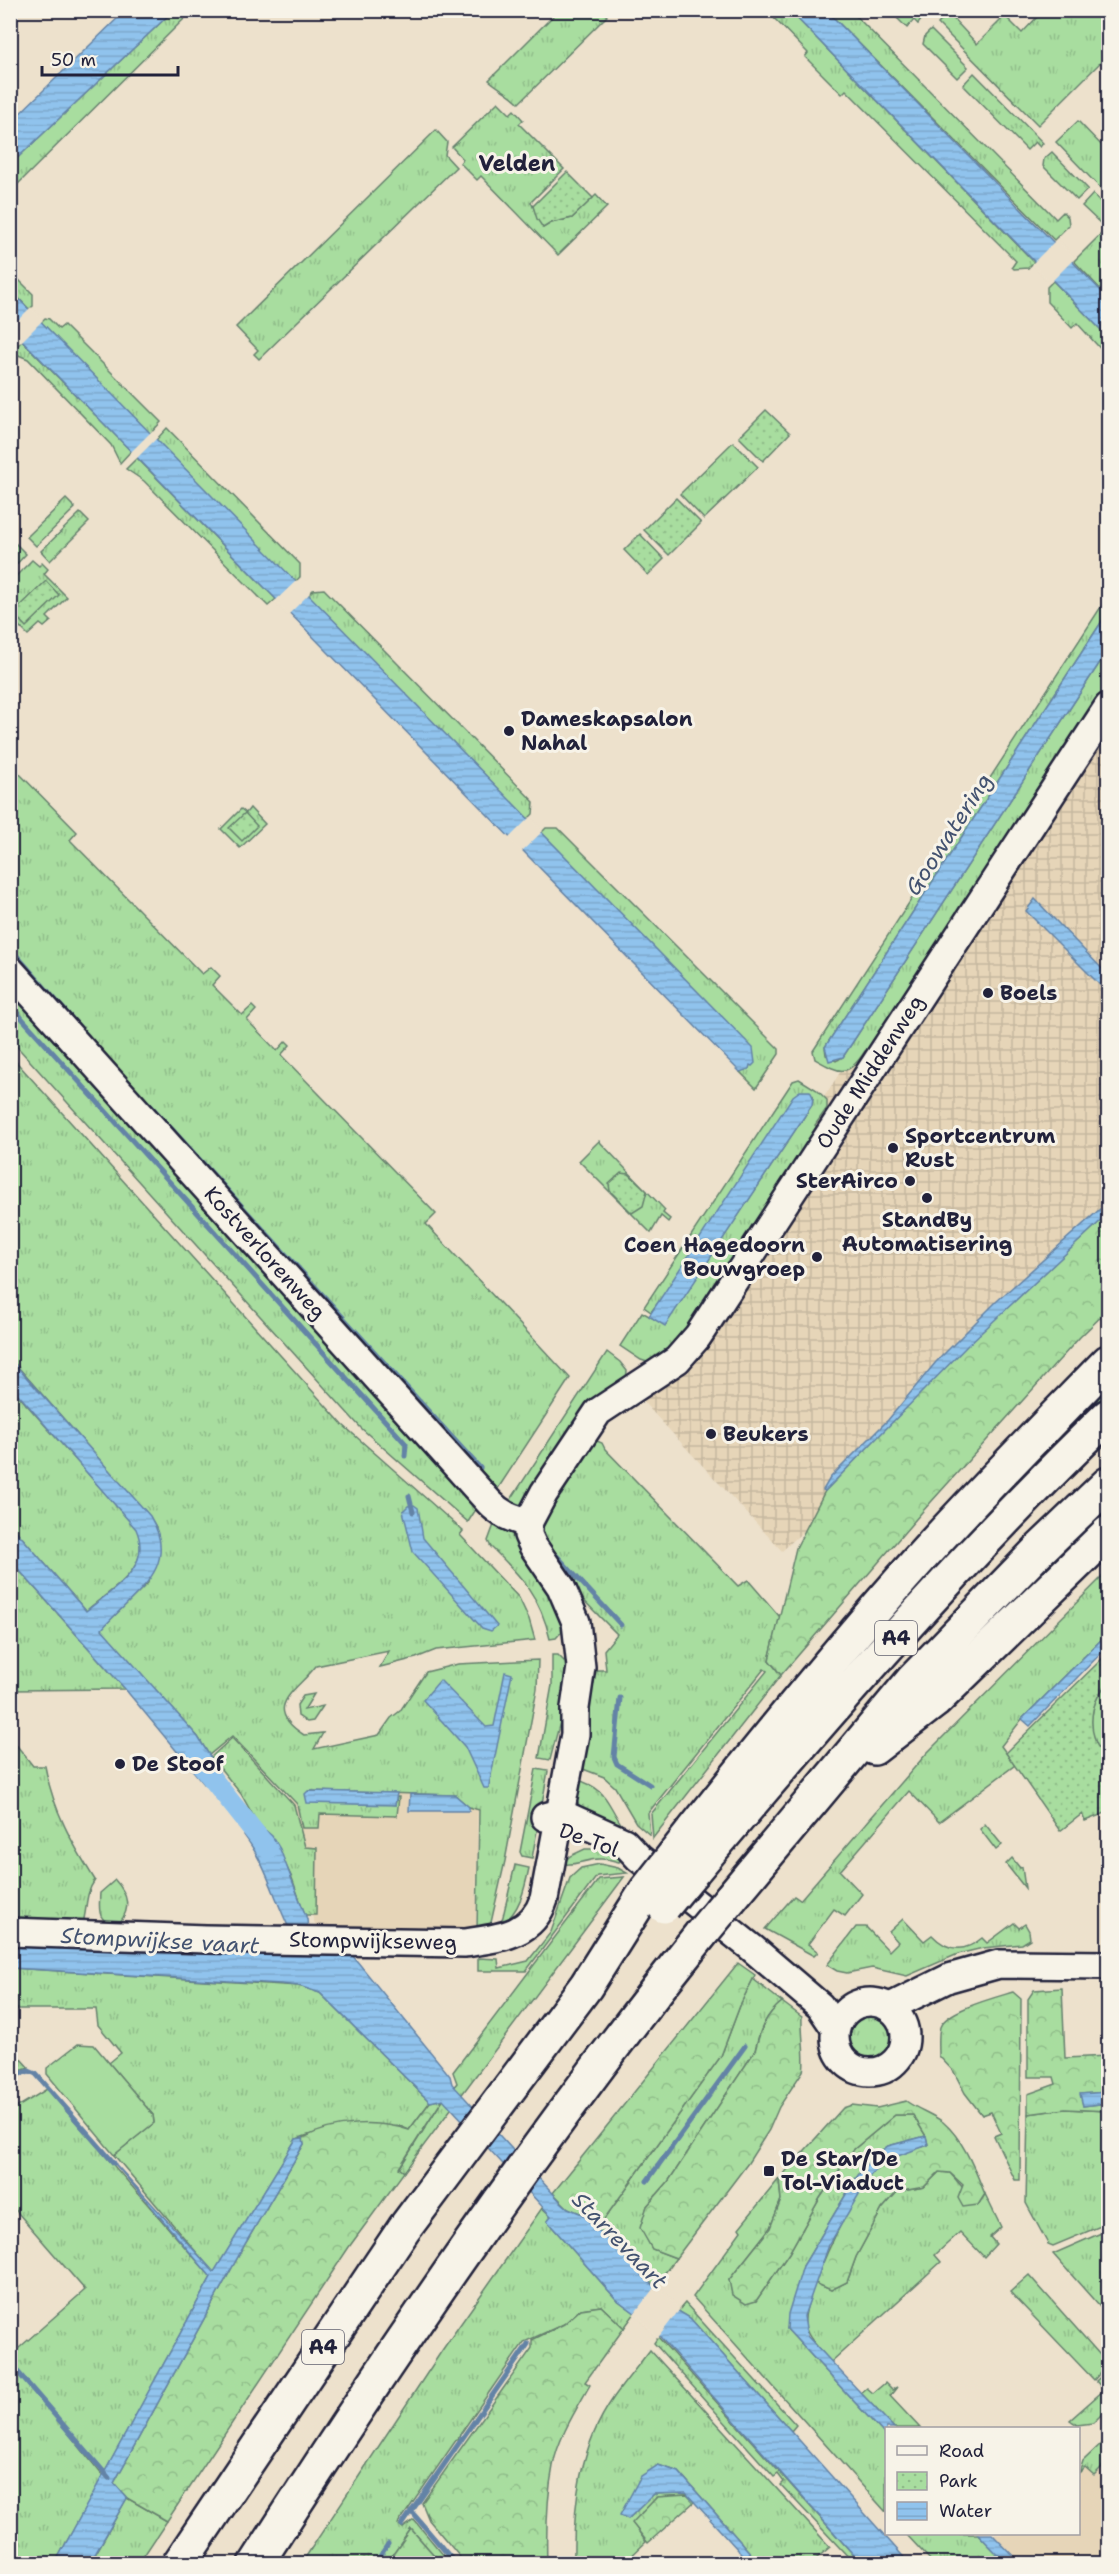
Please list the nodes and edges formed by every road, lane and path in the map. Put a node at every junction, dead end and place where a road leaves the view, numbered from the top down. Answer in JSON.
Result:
{"nodes":[{"id":1,"x":1108,"y":707,"type":"edge"},
{"id":2,"x":10,"y":970,"type":"edge"},
{"id":3,"x":1108,"y":1362,"type":"edge"},
{"id":4,"x":1108,"y":1416,"type":"edge"},
{"id":5,"x":1108,"y":1484,"type":"edge"},
{"id":6,"x":528,"y":1523,"type":"junction"},
{"id":7,"x":1108,"y":1533,"type":"edge"},
{"id":8,"x":832,"y":1780,"type":"junction"},
{"id":9,"x":554,"y":1821,"type":"junction"},
{"id":10,"x":685,"y":1862,"type":"junction"},
{"id":11,"x":10,"y":1932,"type":"edge"},
{"id":12,"x":752,"y":1948,"type":"junction"},
{"id":13,"x":1108,"y":1965,"type":"edge"},
{"id":14,"x":852,"y":2006,"type":"junction"},
{"id":15,"x":896,"y":2014,"type":"junction"},
{"id":16,"x":835,"y":2028,"type":"junction"},
{"id":17,"x":178,"y":2564,"type":"edge"},
{"id":18,"x":256,"y":2564,"type":"edge"}],
"edges":[{"from":1,"to":6,"type":"street","name":"Oude Middenweg"},
{"from":2,"to":6,"type":"street","name":"Kostverlorenweg"},
{"from":3,"to":10,"type":"highway","number":"A4"},
{"from":4,"to":10,"type":"highway","number":"A4"},
{"from":5,"to":8,"type":"highway","number":"A4"},
{"from":6,"to":9,"type":"street","name":"Stompwijkseweg"},
{"from":7,"to":8,"type":"highway","number":"A4"},
{"from":8,"to":18,"type":"highway","number":"A4","bridge":true},
{"from":9,"to":11,"type":"street","name":"Stompwijkseweg"},
{"from":9,"to":12,"type":"street","name":"De Tol"},
{"from":10,"to":17,"type":"highway","number":"A4","bridge":true},
{"from":12,"to":14,"type":"street","name":"De Tol"},
{"from":12,"to":16,"type":"street","name":"De Tol"},
{"from":13,"to":15,"type":"street"},
{"from":14,"to":15,"type":"street"},
{"from":14,"to":16,"type":"street"},
{"from":15,"to":16,"type":"street"}]}
